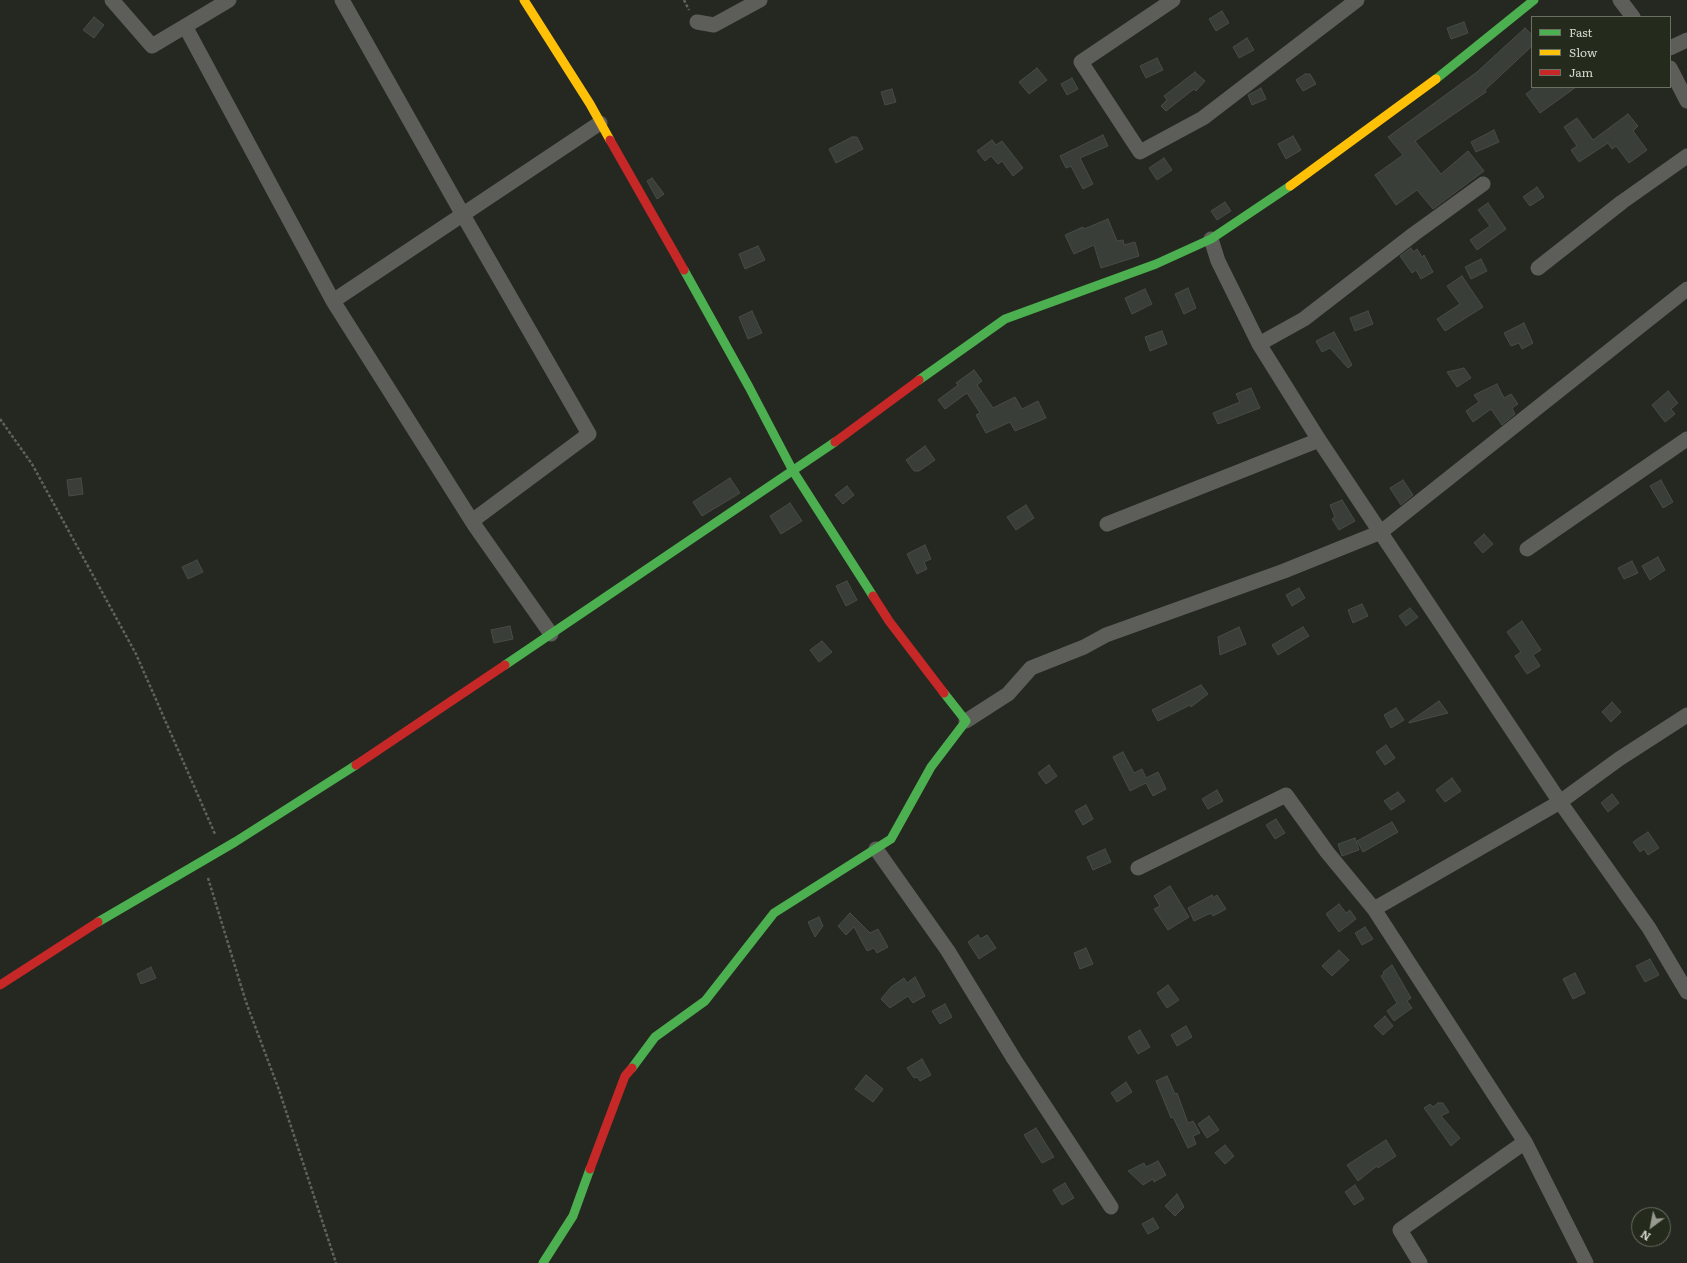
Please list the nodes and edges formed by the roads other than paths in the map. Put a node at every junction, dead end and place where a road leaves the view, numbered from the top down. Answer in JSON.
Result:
{"nodes":[{"id":1,"x":112,"y":0,"type":"edge"},
{"id":2,"x":229,"y":0,"type":"edge"},
{"id":3,"x":342,"y":0,"type":"edge"},
{"id":4,"x":524,"y":0,"type":"edge"},
{"id":5,"x":760,"y":0,"type":"edge"},
{"id":6,"x":1174,"y":0,"type":"edge"},
{"id":7,"x":1357,"y":0,"type":"edge"},
{"id":8,"x":1534,"y":0,"type":"edge"},
{"id":9,"x":1620,"y":0,"type":"edge"},
{"id":10,"x":1632,"y":16,"type":"edge"},
{"id":11,"x":697,"y":22,"type":"dead end"},
{"id":12,"x":186,"y":26,"type":"junction"},
{"id":13,"x":1687,"y":40,"type":"edge"},
{"id":14,"x":1671,"y":48,"type":"edge"},
{"id":15,"x":1671,"y":70,"type":"edge"},
{"id":16,"x":1687,"y":101,"type":"edge"},
{"id":17,"x":600,"y":123,"type":"junction"},
{"id":18,"x":1687,"y":156,"type":"edge"},
{"id":19,"x":1483,"y":184,"type":"dead end"},
{"id":20,"x":463,"y":215,"type":"junction"},
{"id":21,"x":1211,"y":239,"type":"junction"},
{"id":22,"x":1538,"y":268,"type":"dead end"},
{"id":23,"x":1687,"y":289,"type":"edge"},
{"id":24,"x":333,"y":301,"type":"junction"},
{"id":25,"x":1259,"y":344,"type":"junction"},
{"id":26,"x":1687,"y":439,"type":"edge"},
{"id":27,"x":1319,"y":440,"type":"junction"},
{"id":28,"x":793,"y":471,"type":"junction"},
{"id":29,"x":472,"y":521,"type":"junction"},
{"id":30,"x":1107,"y":524,"type":"dead end"},
{"id":31,"x":1381,"y":532,"type":"junction"},
{"id":32,"x":1527,"y":549,"type":"dead end"},
{"id":33,"x":550,"y":634,"type":"junction"},
{"id":34,"x":1687,"y":715,"type":"edge"},
{"id":35,"x":966,"y":721,"type":"junction"},
{"id":36,"x":1560,"y":802,"type":"junction"},
{"id":37,"x":876,"y":849,"type":"junction"},
{"id":38,"x":1138,"y":868,"type":"dead end"},
{"id":39,"x":1374,"y":909,"type":"junction"},
{"id":40,"x":0,"y":985,"type":"edge"},
{"id":41,"x":1687,"y":992,"type":"edge"},
{"id":42,"x":1525,"y":1142,"type":"junction"},
{"id":43,"x":1111,"y":1207,"type":"dead end"},
{"id":44,"x":543,"y":1263,"type":"edge"},
{"id":45,"x":1420,"y":1263,"type":"edge"},
{"id":46,"x":1586,"y":1263,"type":"edge"}],
"edges":[{"from":1,"to":12,"type":"street"},
{"from":2,"to":12,"type":"street"},
{"from":3,"to":20,"type":"street"},
{"from":4,"to":17,"type":"street"},
{"from":5,"to":11,"type":"street"},
{"from":6,"to":7,"type":"street"},
{"from":8,"to":21,"type":"street"},
{"from":9,"to":10,"type":"street"},
{"from":12,"to":24,"type":"street"},
{"from":13,"to":14,"type":"street"},
{"from":15,"to":16,"type":"street"},
{"from":17,"to":20,"type":"street"},
{"from":17,"to":28,"type":"street"},
{"from":18,"to":22,"type":"street"},
{"from":19,"to":25,"type":"street"},
{"from":20,"to":24,"type":"street"},
{"from":20,"to":29,"type":"street"},
{"from":21,"to":25,"type":"street"},
{"from":21,"to":28,"type":"street"},
{"from":23,"to":31,"type":"street"},
{"from":24,"to":29,"type":"street"},
{"from":25,"to":27,"type":"street"},
{"from":26,"to":32,"type":"street"},
{"from":27,"to":30,"type":"street"},
{"from":27,"to":31,"type":"street"},
{"from":28,"to":33,"type":"street"},
{"from":28,"to":35,"type":"street"},
{"from":29,"to":33,"type":"street"},
{"from":31,"to":35,"type":"street"},
{"from":31,"to":36,"type":"street"},
{"from":33,"to":40,"type":"street"},
{"from":34,"to":36,"type":"street"},
{"from":35,"to":37,"type":"street"},
{"from":36,"to":39,"type":"street"},
{"from":36,"to":41,"type":"street"},
{"from":37,"to":43,"type":"street"},
{"from":37,"to":44,"type":"street"},
{"from":38,"to":39,"type":"street"},
{"from":39,"to":42,"type":"street"},
{"from":42,"to":45,"type":"street"},
{"from":42,"to":46,"type":"street"}]}
